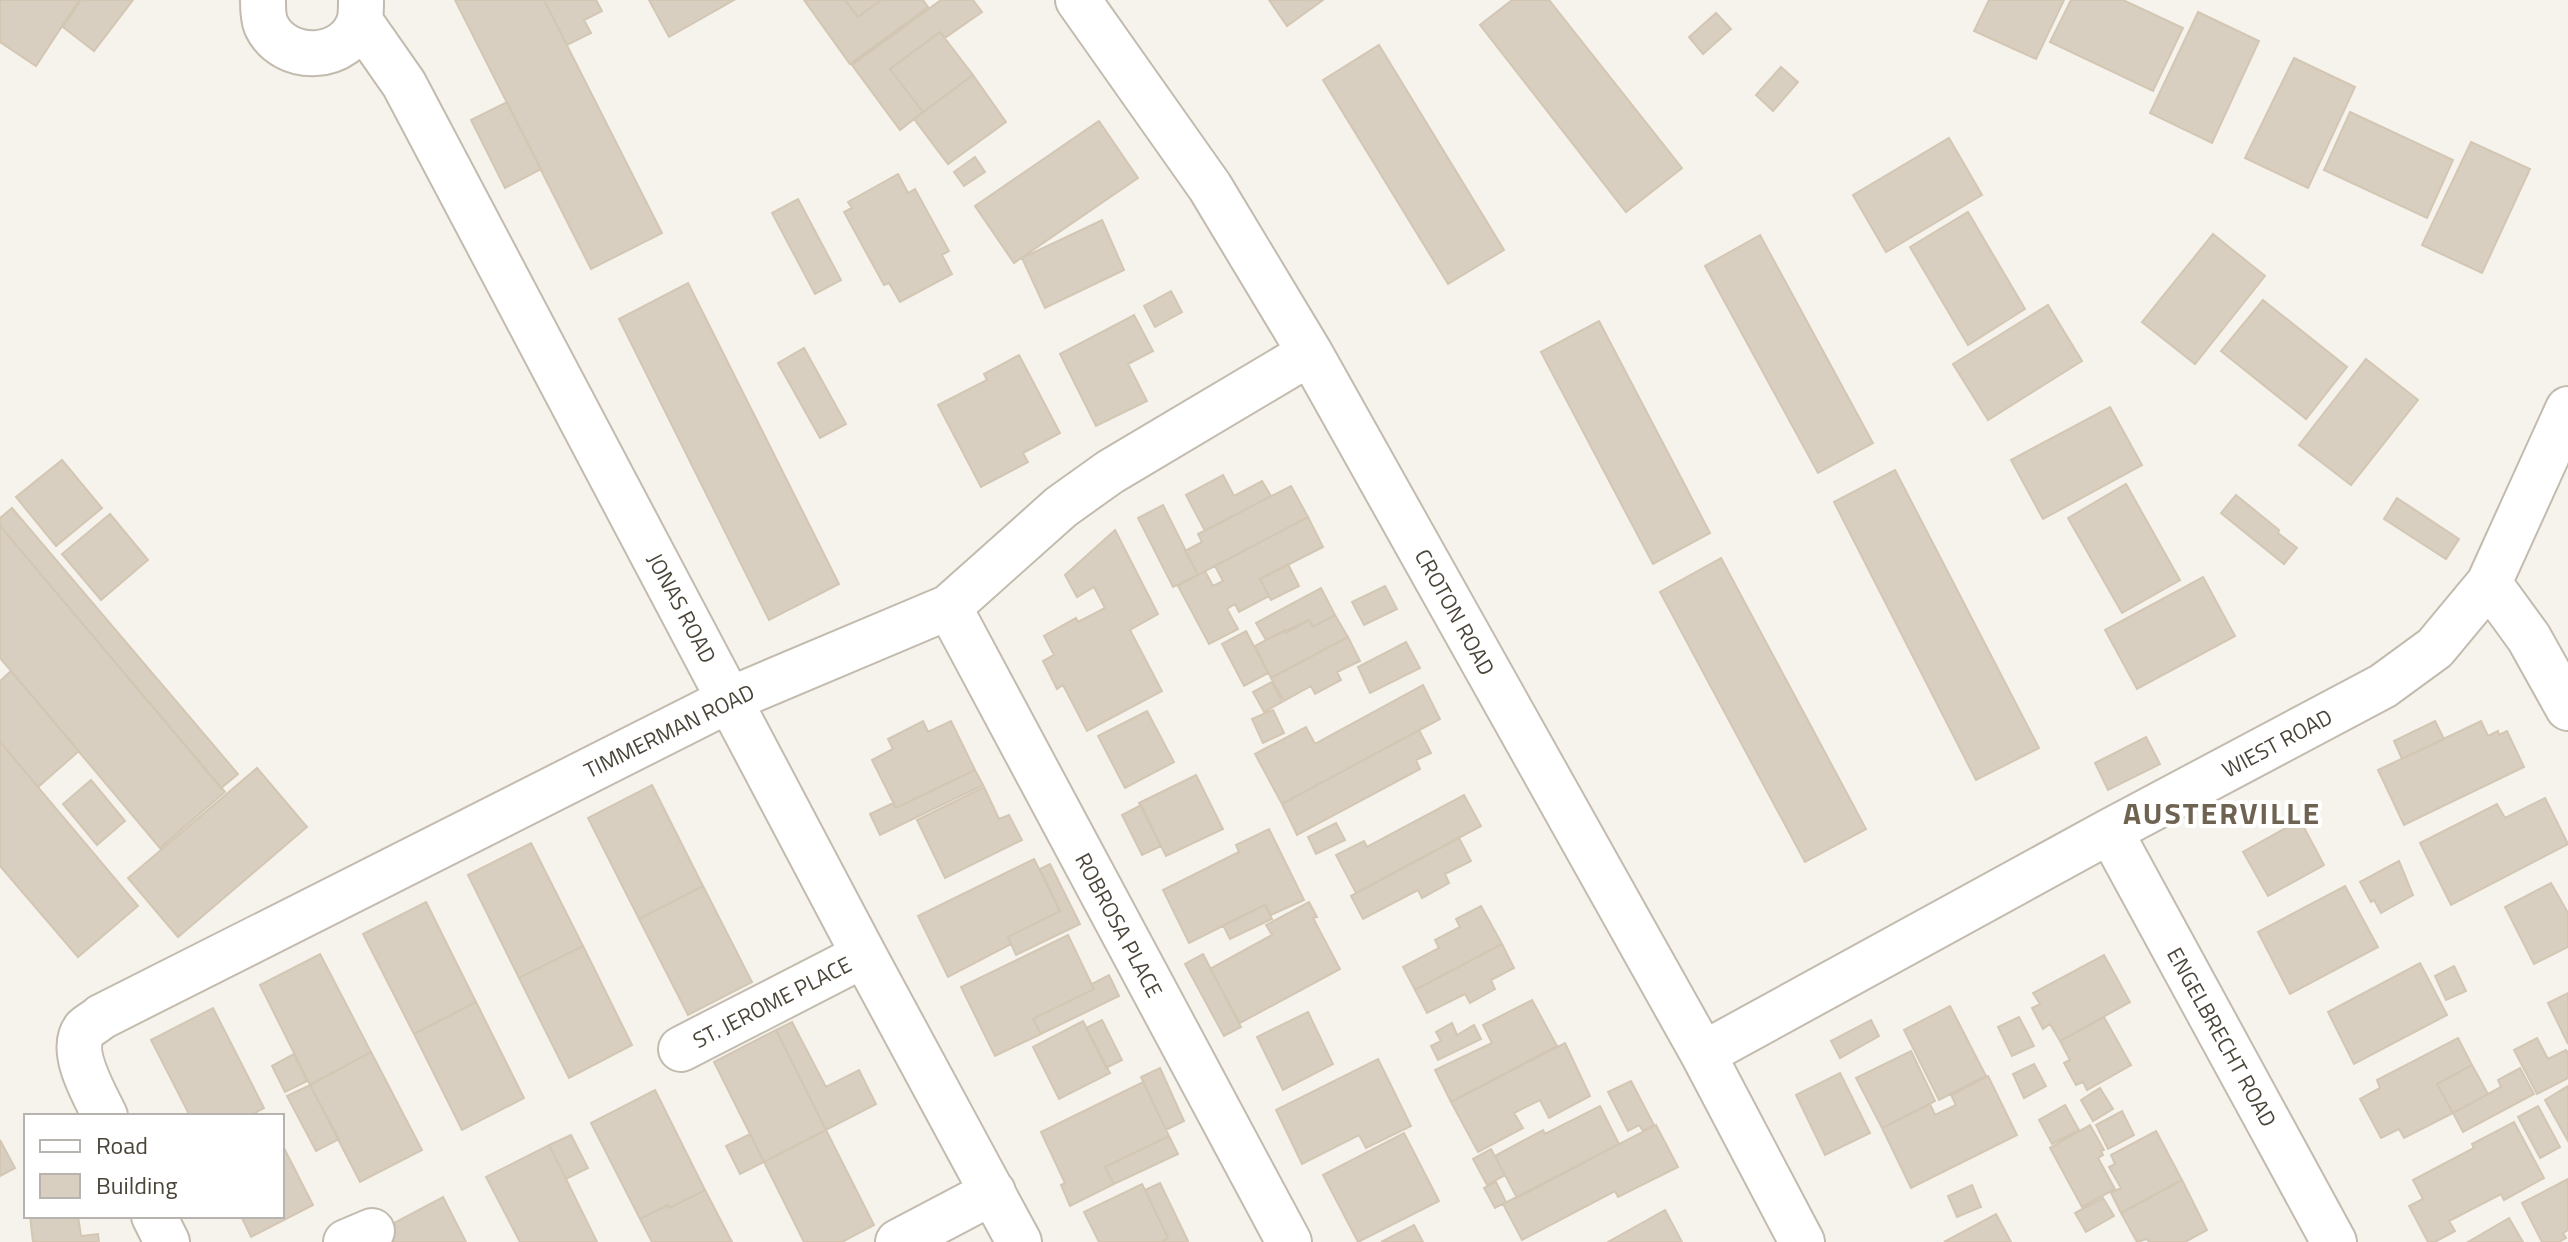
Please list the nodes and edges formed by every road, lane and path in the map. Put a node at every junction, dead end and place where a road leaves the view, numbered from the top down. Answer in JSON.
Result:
{"nodes":[{"id":1,"x":263,"y":0,"type":"edge"},
{"id":2,"x":1078,"y":0,"type":"edge"},
{"id":3,"x":360,"y":10,"type":"edge"},
{"id":4,"x":1310,"y":353,"type":"junction"},
{"id":5,"x":2568,"y":409,"type":"edge"},
{"id":6,"x":2489,"y":583,"type":"junction"},
{"id":7,"x":949,"y":607,"type":"junction"},
{"id":8,"x":731,"y":699,"type":"junction"},
{"id":9,"x":2568,"y":708,"type":"edge"},
{"id":10,"x":2110,"y":831,"type":"junction"},
{"id":11,"x":864,"y":955,"type":"junction"},
{"id":12,"x":681,"y":1049,"type":"dead end"},
{"id":13,"x":1703,"y":1054,"type":"junction"},
{"id":14,"x":104,"y":1114,"type":"edge"},
{"id":15,"x":993,"y":1192,"type":"junction"},
{"id":16,"x":155,"y":1218,"type":"edge"},
{"id":17,"x":167,"y":1242,"type":"edge"},
{"id":18,"x":898,"y":1242,"type":"edge"},
{"id":19,"x":1019,"y":1242,"type":"edge"},
{"id":20,"x":1289,"y":1242,"type":"edge"},
{"id":21,"x":1802,"y":1242,"type":"edge"},
{"id":22,"x":2334,"y":1242,"type":"edge"}],
"edges":[{"from":1,"to":3,"type":"street","name":"JONAS ROAD"},
{"from":2,"to":4,"type":"street","name":"CROTON ROAD"},
{"from":3,"to":8,"type":"street","name":"JONAS ROAD"},
{"from":4,"to":7,"type":"street","name":"TIMMERMAN ROAD"},
{"from":4,"to":13,"type":"street","name":"CROTON ROAD"},
{"from":5,"to":6,"type":"street","name":"WIEST ROAD"},
{"from":6,"to":9,"type":"street"},
{"from":6,"to":10,"type":"street","name":"WIEST ROAD"},
{"from":7,"to":8,"type":"street","name":"TIMMERMAN ROAD"},
{"from":7,"to":20,"type":"street","name":"ROBROSA PLACE"},
{"from":8,"to":11,"type":"street","name":"JONAS ROAD"},
{"from":8,"to":14,"type":"street","name":"TIMMERMAN ROAD"},
{"from":10,"to":13,"type":"street","name":"WIEST ROAD"},
{"from":10,"to":22,"type":"street","name":"ENGELBRECHT ROAD"},
{"from":11,"to":12,"type":"street","name":"ST. JEROME PLACE"},
{"from":11,"to":15,"type":"street","name":"JONAS ROAD"},
{"from":13,"to":21,"type":"street","name":"CROTON ROAD"},
{"from":15,"to":18,"type":"street"},
{"from":15,"to":19,"type":"street","name":"JONAS ROAD"},
{"from":16,"to":17,"type":"street"}]}
